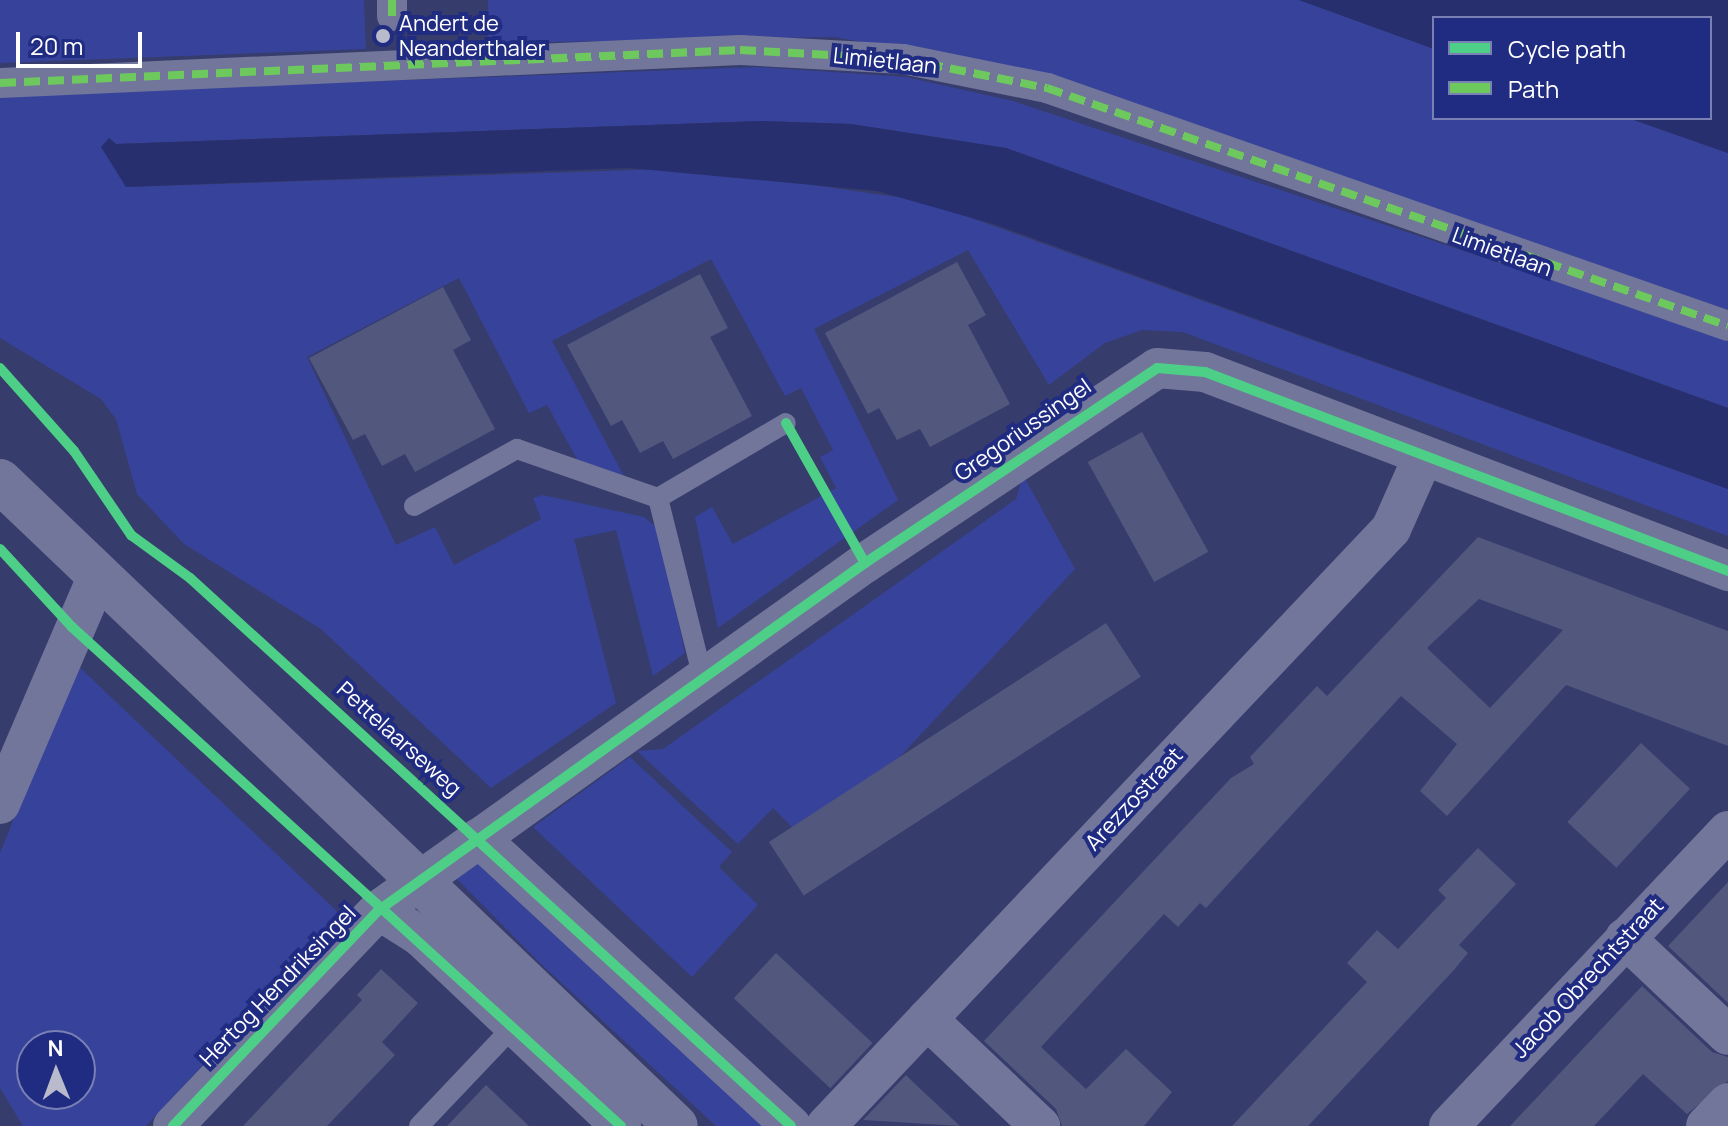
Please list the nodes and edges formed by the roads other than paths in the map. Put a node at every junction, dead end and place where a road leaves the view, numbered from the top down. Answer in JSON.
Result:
{"nodes":[{"id":1,"x":0,"y":83,"type":"edge"},
{"id":2,"x":1728,"y":326,"type":"edge"},
{"id":3,"x":786,"y":423,"type":"dead end"},
{"id":4,"x":1422,"y":459,"type":"junction"},
{"id":5,"x":0,"y":481,"type":"edge"},
{"id":6,"x":658,"y":498,"type":"junction"},
{"id":7,"x":414,"y":506,"type":"dead end"},
{"id":8,"x":1728,"y":571,"type":"edge"},
{"id":9,"x":96,"y":580,"type":"junction"},
{"id":10,"x":704,"y":683,"type":"junction"},
{"id":11,"x":0,"y":804,"type":"edge"},
{"id":12,"x":1728,"y":831,"type":"edge"},
{"id":13,"x":479,"y":838,"type":"junction"},
{"id":14,"x":419,"y":882,"type":"junction"},
{"id":15,"x":379,"y":910,"type":"junction"},
{"id":16,"x":1625,"y":938,"type":"junction"},
{"id":17,"x":927,"y":1019,"type":"junction"},
{"id":18,"x":515,"y":1025,"type":"junction"},
{"id":19,"x":1728,"y":1035,"type":"edge"},
{"id":20,"x":1728,"y":1103,"type":"edge"},
{"id":21,"x":173,"y":1126,"type":"edge"},
{"id":22,"x":419,"y":1126,"type":"edge"},
{"id":23,"x":621,"y":1126,"type":"edge"},
{"id":24,"x":676,"y":1126,"type":"edge"},
{"id":25,"x":791,"y":1126,"type":"edge"},
{"id":26,"x":826,"y":1126,"type":"edge"},
{"id":27,"x":1040,"y":1126,"type":"edge"},
{"id":28,"x":1449,"y":1126,"type":"edge"},
{"id":29,"x":1706,"y":1126,"type":"edge"}],
"edges":[{"from":1,"to":2,"type":"street","name":"Limietlaan"},
{"from":3,"to":6,"type":"lane"},
{"from":4,"to":8,"type":"street","name":"Gregoriussingel"},
{"from":4,"to":10,"type":"street","name":"Gregoriussingel"},
{"from":4,"to":17,"type":"street","name":"Arezzostraat"},
{"from":5,"to":9,"type":"street"},
{"from":6,"to":7,"type":"lane"},
{"from":6,"to":10,"type":"lane"},
{"from":9,"to":11,"type":"street"},
{"from":9,"to":14,"type":"street"},
{"from":10,"to":13,"type":"street","name":"Gregoriussingel"},
{"from":12,"to":16,"type":"street","name":"Jacob Obrechtstraat"},
{"from":13,"to":14,"type":"street","name":"Gregoriussingel"},
{"from":13,"to":25,"type":"street"},
{"from":14,"to":15,"type":"street","name":"Hertog Hendriksingel"},
{"from":14,"to":24,"type":"street"},
{"from":15,"to":18,"type":"street"},
{"from":15,"to":21,"type":"street","name":"Hertog Hendriksingel"},
{"from":16,"to":19,"type":"street"},
{"from":16,"to":28,"type":"street","name":"Jacob Obrechtstraat"},
{"from":17,"to":26,"type":"street","name":"Arezzostraat"},
{"from":17,"to":27,"type":"street"},
{"from":18,"to":22,"type":"lane"},
{"from":18,"to":23,"type":"street"},
{"from":20,"to":29,"type":"street"}]}
